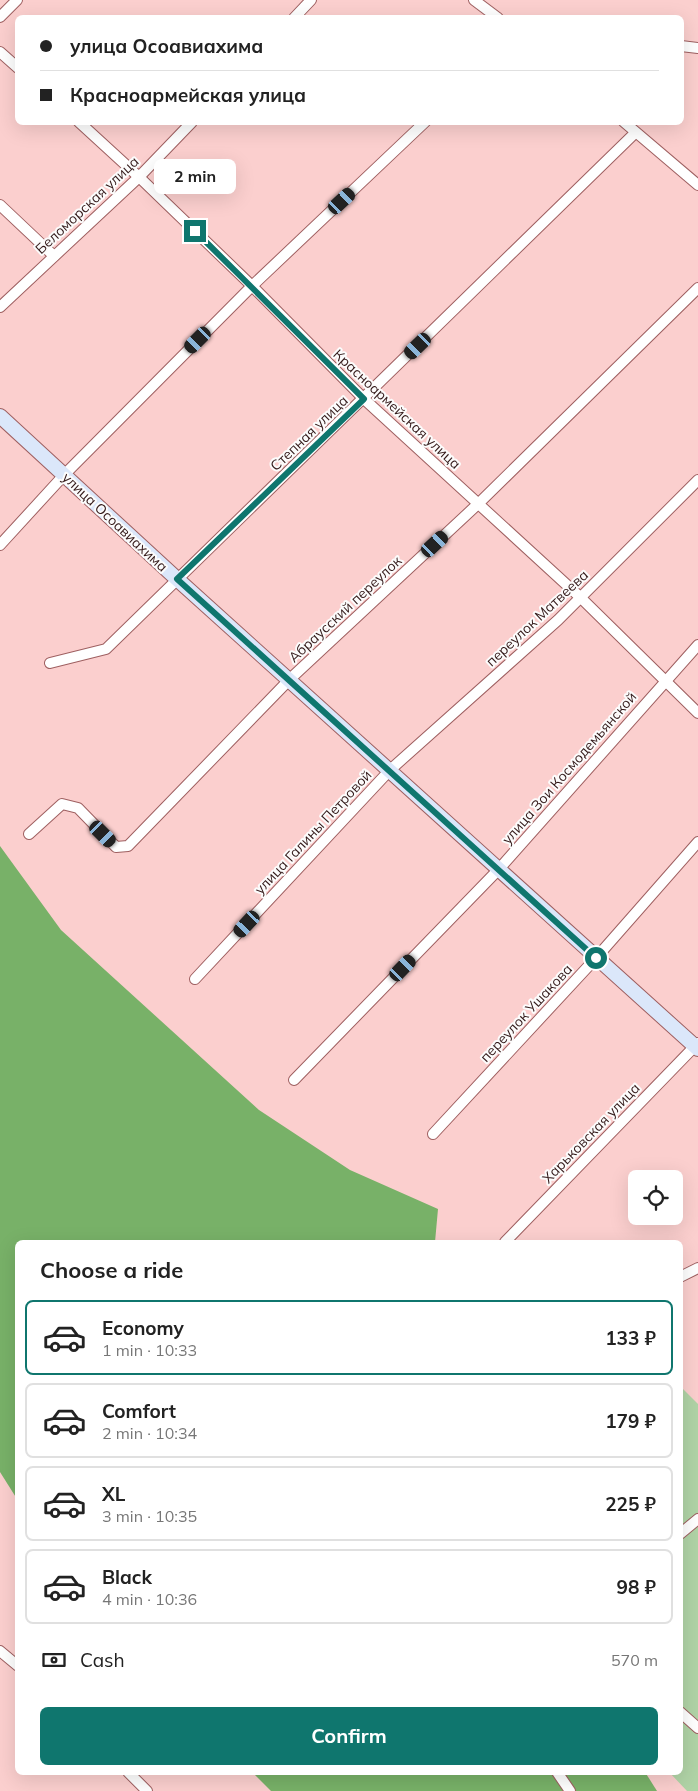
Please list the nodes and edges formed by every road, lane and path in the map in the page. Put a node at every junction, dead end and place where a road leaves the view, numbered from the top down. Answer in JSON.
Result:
{"nodes":[{"id":1,"x":17,"y":0,"type":"edge"},
{"id":2,"x":312,"y":0,"type":"edge"},
{"id":3,"x":474,"y":0,"type":"edge"},
{"id":4,"x":297,"y":15,"type":"edge"},
{"id":5,"x":494,"y":15,"type":"edge"},
{"id":6,"x":0,"y":17,"type":"edge"},
{"id":7,"x":684,"y":46,"type":"edge"},
{"id":8,"x":698,"y":48,"type":"edge"},
{"id":9,"x":0,"y":52,"type":"edge"},
{"id":10,"x":15,"y":65,"type":"edge"},
{"id":11,"x":82,"y":125,"type":"edge"},
{"id":12,"x":189,"y":125,"type":"edge"},
{"id":13,"x":422,"y":125,"type":"edge"},
{"id":14,"x":627,"y":125,"type":"edge"},
{"id":15,"x":635,"y":133,"type":"junction"},
{"id":16,"x":139,"y":177,"type":"junction"},
{"id":17,"x":698,"y":186,"type":"edge"},
{"id":18,"x":0,"y":206,"type":"edge"},
{"id":19,"x":54,"y":256,"type":"junction"},
{"id":20,"x":252,"y":286,"type":"junction"},
{"id":21,"x":698,"y":288,"type":"edge"},
{"id":22,"x":0,"y":306,"type":"edge"},
{"id":23,"x":364,"y":399,"type":"junction"},
{"id":24,"x":0,"y":416,"type":"edge"},
{"id":25,"x":65,"y":474,"type":"junction"},
{"id":26,"x":698,"y":480,"type":"edge"},
{"id":27,"x":479,"y":503,"type":"junction"},
{"id":28,"x":0,"y":545,"type":"edge"},
{"id":29,"x":177,"y":579,"type":"junction"},
{"id":30,"x":580,"y":597,"type":"junction"},
{"id":31,"x":698,"y":645,"type":"edge"},
{"id":32,"x":50,"y":663,"type":"dead end"},
{"id":33,"x":290,"y":679,"type":"junction"},
{"id":34,"x":664,"y":680,"type":"junction"},
{"id":35,"x":698,"y":713,"type":"edge"},
{"id":36,"x":390,"y":770,"type":"junction"},
{"id":37,"x":29,"y":834,"type":"dead end"},
{"id":38,"x":698,"y":842,"type":"edge"},
{"id":39,"x":499,"y":869,"type":"junction"},
{"id":40,"x":596,"y":958,"type":"junction"},
{"id":41,"x":195,"y":979,"type":"dead end"},
{"id":42,"x":697,"y":1046,"type":"edge"},
{"id":43,"x":294,"y":1080,"type":"dead end"},
{"id":44,"x":433,"y":1134,"type":"dead end"},
{"id":45,"x":507,"y":1240,"type":"edge"},
{"id":46,"x":698,"y":1268,"type":"edge"},
{"id":47,"x":683,"y":1276,"type":"edge"},
{"id":48,"x":698,"y":1519,"type":"edge"},
{"id":49,"x":683,"y":1532,"type":"edge"},
{"id":50,"x":0,"y":1651,"type":"edge"},
{"id":51,"x":15,"y":1664,"type":"edge"},
{"id":52,"x":683,"y":1715,"type":"edge"},
{"id":53,"x":698,"y":1728,"type":"edge"},
{"id":54,"x":131,"y":1775,"type":"edge"},
{"id":55,"x":559,"y":1775,"type":"edge"},
{"id":56,"x":147,"y":1791,"type":"edge"},
{"id":57,"x":570,"y":1791,"type":"edge"}],
"edges":[{"from":1,"to":6,"type":"street"},
{"from":2,"to":4,"type":"street"},
{"from":3,"to":5,"type":"street"},
{"from":7,"to":8,"type":"street"},
{"from":9,"to":10,"type":"street"},
{"from":11,"to":16,"type":"street","name":"Красноармейская улица"},
{"from":12,"to":16,"type":"street","name":"Беломорская улица"},
{"from":13,"to":20,"type":"street"},
{"from":14,"to":15,"type":"street"},
{"from":15,"to":17,"type":"street"},
{"from":15,"to":23,"type":"street","name":"Степная улица"},
{"from":16,"to":19,"type":"street","name":"Беломорская улица"},
{"from":16,"to":20,"type":"street","name":"Красноармейская улица"},
{"from":18,"to":19,"type":"street"},
{"from":19,"to":22,"type":"street","name":"Беломорская улица"},
{"from":20,"to":23,"type":"street","name":"Красноармейская улица"},
{"from":20,"to":25,"type":"street"},
{"from":21,"to":27,"type":"street","name":"Абраусский переулок"},
{"from":23,"to":27,"type":"street","name":"Красноармейская улица"},
{"from":23,"to":29,"type":"street","name":"Степная улица"},
{"from":24,"to":25,"type":"street","name":"улица Осоавиахима"},
{"from":25,"to":28,"type":"street"},
{"from":25,"to":29,"type":"street","name":"улица Осоавиахима"},
{"from":26,"to":30,"type":"street","name":"переулок Матвеева"},
{"from":27,"to":30,"type":"street","name":"Красноармейская улица"},
{"from":27,"to":33,"type":"street","name":"Абраусский переулок"},
{"from":29,"to":32,"type":"street","name":"Степная улица"},
{"from":29,"to":33,"type":"street","name":"улица Осоавиахима"},
{"from":30,"to":34,"type":"street","name":"Красноармейская улица"},
{"from":30,"to":36,"type":"street","name":"переулок Матвеева"},
{"from":31,"to":34,"type":"street","name":"улица Зои Космодемьянской"},
{"from":33,"to":36,"type":"street","name":"улица Осоавиахима"},
{"from":33,"to":37,"type":"street","name":"Абраусский переулок"},
{"from":34,"to":35,"type":"street","name":"Красноармейская улица"},
{"from":34,"to":39,"type":"street","name":"улица Зои Космодемьянской"},
{"from":36,"to":39,"type":"street","name":"улица Осоавиахима"},
{"from":36,"to":41,"type":"street","name":"улица Галины Петровой"},
{"from":38,"to":40,"type":"street","name":"переулок Ушакова"},
{"from":39,"to":40,"type":"street","name":"улица Осоавиахима"},
{"from":39,"to":43,"type":"street","name":"улица Зои Космодемьянской"},
{"from":40,"to":42,"type":"street","name":"улица Осоавиахима"},
{"from":40,"to":44,"type":"street","name":"переулок Ушакова"},
{"from":42,"to":45,"type":"street","name":"Харьковская улица"},
{"from":46,"to":47,"type":"street"},
{"from":48,"to":49,"type":"street"},
{"from":50,"to":51,"type":"street"},
{"from":52,"to":53,"type":"street"},
{"from":54,"to":56,"type":"street"},
{"from":55,"to":57,"type":"street"}]}
